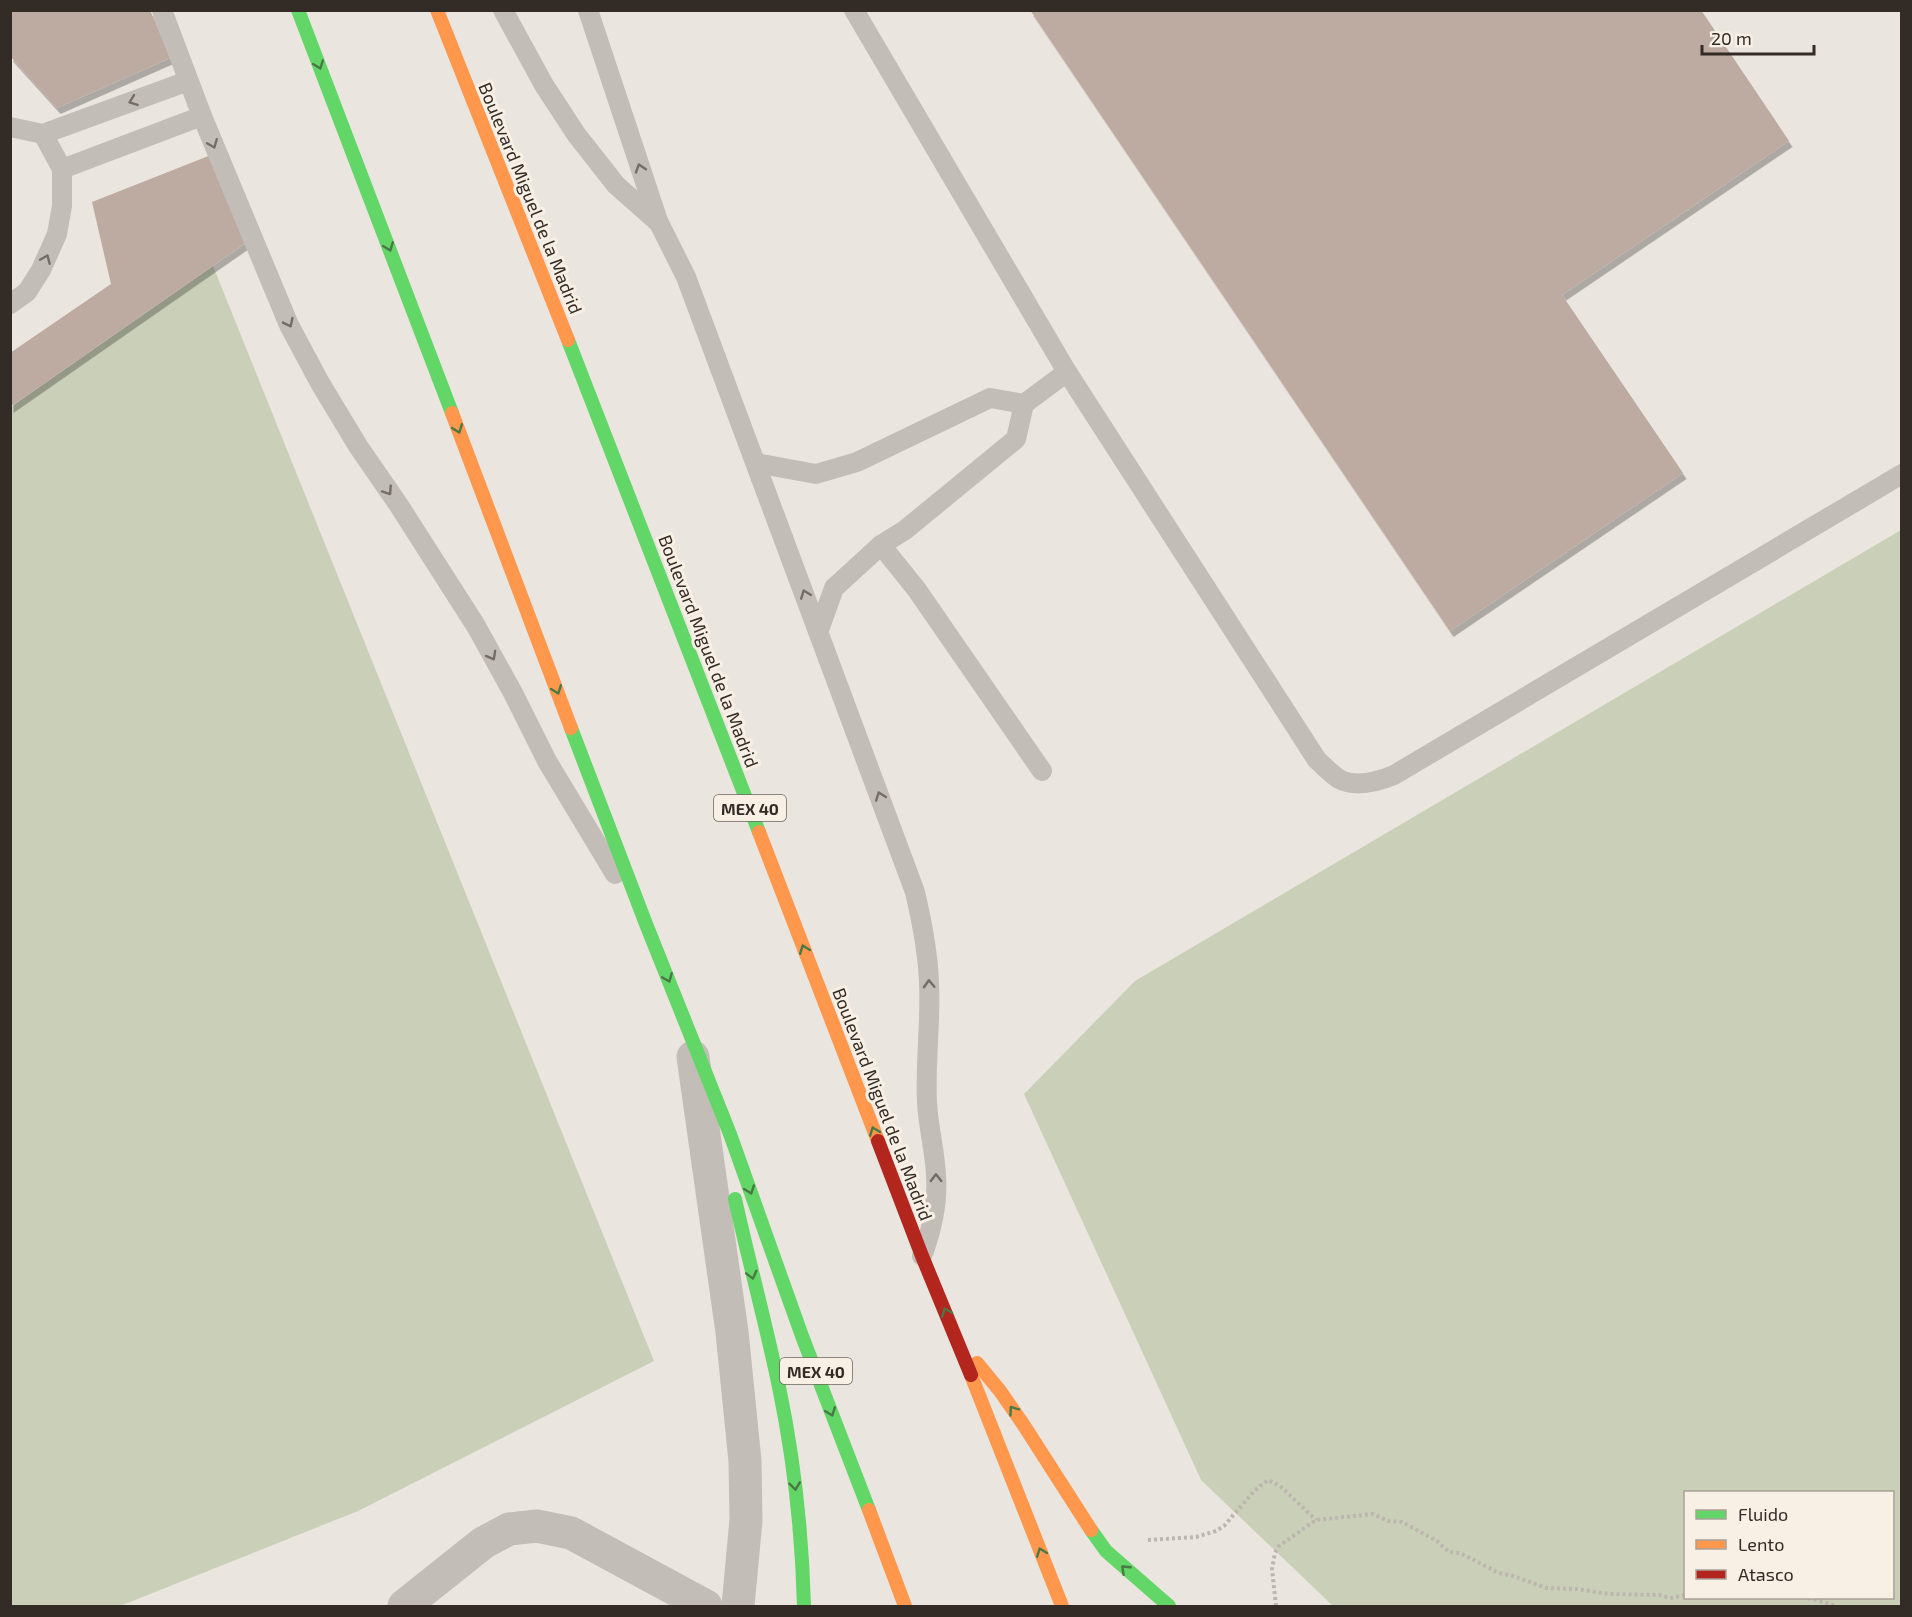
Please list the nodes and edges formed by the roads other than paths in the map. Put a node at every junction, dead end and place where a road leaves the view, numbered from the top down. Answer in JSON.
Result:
{"nodes":[{"id":1,"x":162,"y":10,"type":"edge"},
{"id":2,"x":298,"y":10,"type":"edge"},
{"id":3,"x":437,"y":10,"type":"edge"},
{"id":4,"x":503,"y":10,"type":"edge"},
{"id":5,"x":588,"y":10,"type":"edge"},
{"id":6,"x":854,"y":10,"type":"edge"},
{"id":7,"x":188,"y":81,"type":"junction"},
{"id":8,"x":202,"y":116,"type":"junction"},
{"id":9,"x":10,"y":127,"type":"edge"},
{"id":10,"x":43,"y":134,"type":"junction"},
{"id":11,"x":62,"y":169,"type":"junction"},
{"id":12,"x":659,"y":223,"type":"junction"},
{"id":13,"x":10,"y":304,"type":"edge"},
{"id":14,"x":1067,"y":372,"type":"junction"},
{"id":15,"x":1024,"y":404,"type":"junction"},
{"id":16,"x":756,"y":463,"type":"junction"},
{"id":17,"x":1902,"y":474,"type":"edge"},
{"id":18,"x":881,"y":545,"type":"junction"},
{"id":19,"x":819,"y":630,"type":"junction"},
{"id":20,"x":1042,"y":771,"type":"dead end"},
{"id":21,"x":646,"y":924,"type":"junction"},
{"id":22,"x":689,"y":1031,"type":"junction"},
{"id":23,"x":730,"y":1134,"type":"junction"},
{"id":24,"x":922,"y":1256,"type":"junction"},
{"id":25,"x":962,"y":1350,"type":"junction"},
{"id":26,"x":404,"y":1606,"type":"edge"},
{"id":27,"x":706,"y":1606,"type":"edge"},
{"id":28,"x":738,"y":1606,"type":"edge"},
{"id":29,"x":804,"y":1606,"type":"edge"},
{"id":30,"x":905,"y":1606,"type":"edge"},
{"id":31,"x":1062,"y":1606,"type":"edge"},
{"id":32,"x":1169,"y":1606,"type":"edge"}],
"edges":[{"from":1,"to":7,"type":"lane"},
{"from":2,"to":21,"type":"highway","number":"MEX 40","one_way":true},
{"from":24,"to":3,"type":"highway","name":"Boulevard Miguel de la Madrid","number":"MEX 40","one_way":true},
{"from":4,"to":12,"type":"lane"},
{"from":12,"to":5,"type":"lane","one_way":true},
{"from":6,"to":14,"type":"lane"},
{"from":7,"to":8,"type":"lane"},
{"from":7,"to":10,"type":"lane","one_way":true},
{"from":8,"to":11,"type":"lane"},
{"from":8,"to":21,"type":"lane","one_way":true},
{"from":9,"to":10,"type":"lane"},
{"from":10,"to":11,"type":"lane"},
{"from":13,"to":11,"type":"lane","one_way":true},
{"from":12,"to":16,"type":"lane"},
{"from":14,"to":15,"type":"lane"},
{"from":14,"to":17,"type":"lane"},
{"from":15,"to":16,"type":"lane"},
{"from":15,"to":18,"type":"lane"},
{"from":19,"to":16,"type":"lane","one_way":true},
{"from":18,"to":19,"type":"lane"},
{"from":18,"to":20,"type":"lane"},
{"from":24,"to":19,"type":"lane","one_way":true},
{"from":21,"to":22,"type":"highway","number":"MEX 40","one_way":true},
{"from":22,"to":23,"type":"highway","number":"MEX 40"},
{"from":22,"to":28,"type":"street"},
{"from":23,"to":29,"type":"highway","one_way":true},
{"from":23,"to":30,"type":"highway","number":"MEX 40","one_way":true},
{"from":25,"to":24,"type":"highway","name":"Boulevard Miguel de la Madrid","number":"MEX 40","one_way":true},
{"from":31,"to":25,"type":"highway","name":"Boulevard Miguel de la Madrid","number":"MEX 40","one_way":true},
{"from":32,"to":25,"type":"highway","one_way":true},
{"from":26,"to":27,"type":"street"}]}
